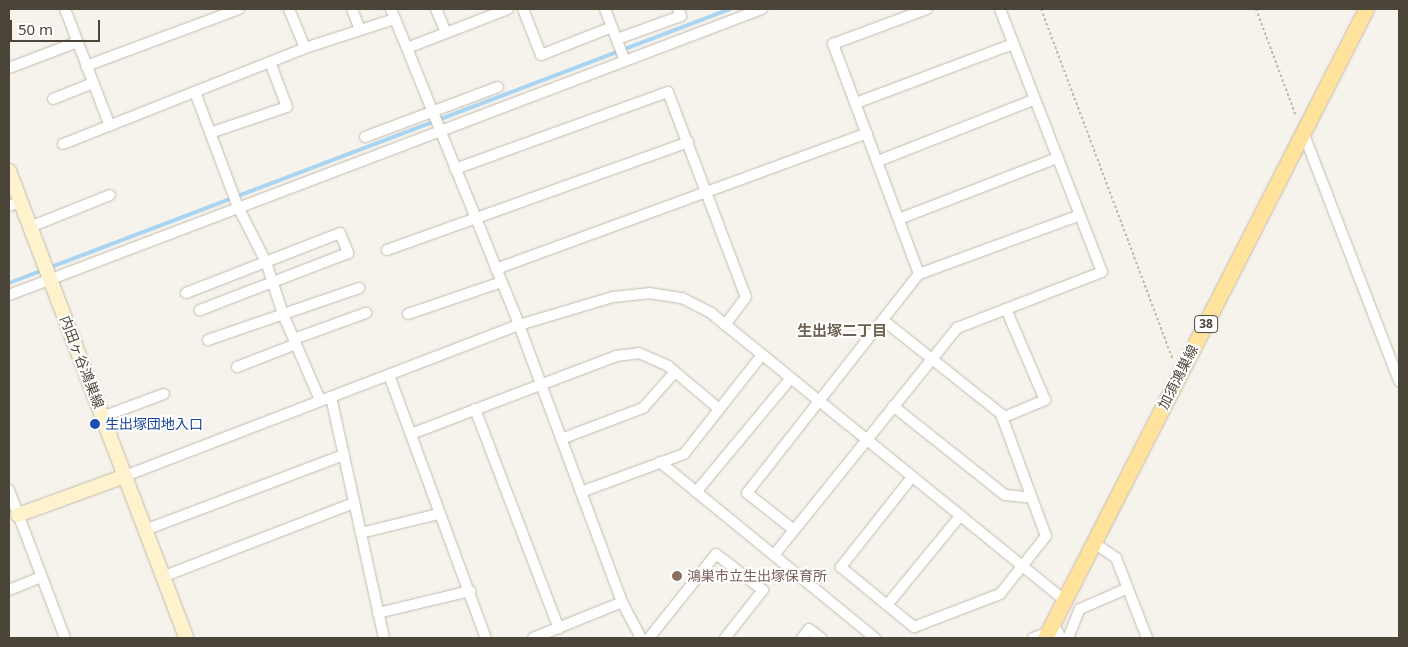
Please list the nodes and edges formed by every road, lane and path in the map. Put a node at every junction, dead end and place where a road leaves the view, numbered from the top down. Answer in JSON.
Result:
{"nodes":[{"id":1,"x":65,"y":9,"type":"edge"},
{"id":2,"x":239,"y":9,"type":"edge"},
{"id":3,"x":289,"y":9,"type":"edge"},
{"id":4,"x":352,"y":9,"type":"edge"},
{"id":5,"x":391,"y":9,"type":"edge"},
{"id":6,"x":436,"y":9,"type":"edge"},
{"id":7,"x":508,"y":9,"type":"edge"},
{"id":8,"x":522,"y":9,"type":"edge"},
{"id":9,"x":605,"y":9,"type":"edge"},
{"id":10,"x":678,"y":9,"type":"edge"},
{"id":11,"x":762,"y":9,"type":"edge"},
{"id":12,"x":927,"y":9,"type":"edge"},
{"id":13,"x":1000,"y":9,"type":"edge"},
{"id":14,"x":1041,"y":9,"type":"edge"},
{"id":15,"x":1256,"y":9,"type":"edge"},
{"id":16,"x":1366,"y":9,"type":"edge"},
{"id":17,"x":394,"y":19,"type":"junction"},
{"id":18,"x":612,"y":27,"type":"junction"},
{"id":19,"x":360,"y":30,"type":"junction"},
{"id":20,"x":446,"y":33,"type":"junction"},
{"id":21,"x":617,"y":40,"type":"junction"},
{"id":22,"x":77,"y":42,"type":"junction"},
{"id":23,"x":1013,"y":44,"type":"junction"},
{"id":24,"x":305,"y":48,"type":"junction"},
{"id":25,"x":407,"y":48,"type":"junction"},
{"id":26,"x":625,"y":61,"type":"junction"},
{"id":27,"x":270,"y":62,"type":"junction"},
{"id":28,"x":86,"y":66,"type":"junction"},
{"id":29,"x":9,"y":68,"type":"edge"},
{"id":30,"x":93,"y":83,"type":"junction"},
{"id":31,"x":498,"y":87,"type":"dead end"},
{"id":32,"x":195,"y":92,"type":"junction"},
{"id":33,"x":53,"y":99,"type":"dead end"},
{"id":34,"x":1034,"y":100,"type":"junction"},
{"id":35,"x":856,"y":103,"type":"junction"},
{"id":36,"x":432,"y":112,"type":"junction"},
{"id":37,"x":110,"y":126,"type":"junction"},
{"id":38,"x":440,"y":131,"type":"junction"},
{"id":39,"x":1302,"y":132,"type":"junction"},
{"id":40,"x":210,"y":133,"type":"junction"},
{"id":41,"x":867,"y":133,"type":"junction"},
{"id":42,"x":365,"y":137,"type":"dead end"},
{"id":43,"x":688,"y":142,"type":"junction"},
{"id":44,"x":63,"y":144,"type":"dead end"},
{"id":45,"x":1057,"y":158,"type":"junction"},
{"id":46,"x":878,"y":161,"type":"junction"},
{"id":47,"x":455,"y":169,"type":"junction"},
{"id":48,"x":9,"y":171,"type":"edge"},
{"id":49,"x":707,"y":192,"type":"junction"},
{"id":50,"x":110,"y":196,"type":"dead end"},
{"id":51,"x":14,"y":204,"type":"edge"},
{"id":52,"x":238,"y":207,"type":"junction"},
{"id":53,"x":1080,"y":215,"type":"junction"},
{"id":54,"x":899,"y":219,"type":"junction"},
{"id":55,"x":476,"y":220,"type":"junction"},
{"id":56,"x":30,"y":227,"type":"junction"},
{"id":57,"x":387,"y":250,"type":"dead end"},
{"id":58,"x":266,"y":262,"type":"junction"},
{"id":59,"x":496,"y":268,"type":"junction"},
{"id":60,"x":919,"y":274,"type":"junction"},
{"id":61,"x":50,"y":280,"type":"junction"},
{"id":62,"x":274,"y":282,"type":"junction"},
{"id":63,"x":502,"y":282,"type":"junction"},
{"id":64,"x":359,"y":288,"type":"dead end"},
{"id":65,"x":186,"y":293,"type":"dead end"},
{"id":66,"x":9,"y":295,"type":"edge"},
{"id":67,"x":1006,"y":309,"type":"junction"},
{"id":68,"x":200,"y":310,"type":"dead end"},
{"id":69,"x":366,"y":313,"type":"dead end"},
{"id":70,"x":283,"y":314,"type":"junction"},
{"id":71,"x":408,"y":314,"type":"dead end"},
{"id":72,"x":883,"y":320,"type":"junction"},
{"id":73,"x":519,"y":325,"type":"junction"},
{"id":74,"x":725,"y":325,"type":"junction"},
{"id":75,"x":208,"y":340,"type":"dead end"},
{"id":76,"x":295,"y":342,"type":"junction"},
{"id":77,"x":761,"y":356,"type":"junction"},
{"id":78,"x":932,"y":358,"type":"junction"},
{"id":79,"x":237,"y":367,"type":"dead end"},
{"id":80,"x":1182,"y":370,"type":"junction"},
{"id":81,"x":675,"y":372,"type":"junction"},
{"id":82,"x":389,"y":375,"type":"junction"},
{"id":83,"x":790,"y":379,"type":"junction"},
{"id":84,"x":1399,"y":381,"type":"edge"},
{"id":85,"x":541,"y":383,"type":"junction"},
{"id":86,"x":164,"y":394,"type":"dead end"},
{"id":87,"x":331,"y":397,"type":"junction"},
{"id":88,"x":320,"y":400,"type":"junction"},
{"id":89,"x":820,"y":401,"type":"junction"},
{"id":90,"x":893,"y":406,"type":"junction"},
{"id":91,"x":475,"y":409,"type":"junction"},
{"id":92,"x":719,"y":409,"type":"junction"},
{"id":93,"x":102,"y":417,"type":"junction"},
{"id":94,"x":1002,"y":418,"type":"junction"},
{"id":95,"x":410,"y":434,"type":"junction"},
{"id":96,"x":561,"y":439,"type":"junction"},
{"id":97,"x":865,"y":439,"type":"junction"},
{"id":98,"x":344,"y":455,"type":"junction"},
{"id":99,"x":660,"y":462,"type":"junction"},
{"id":100,"x":125,"y":476,"type":"junction"},
{"id":101,"x":912,"y":477,"type":"junction"},
{"id":102,"x":9,"y":490,"type":"edge"},
{"id":103,"x":581,"y":492,"type":"junction"},
{"id":104,"x":696,"y":492,"type":"junction"},
{"id":105,"x":1032,"y":498,"type":"junction"},
{"id":106,"x":354,"y":503,"type":"junction"},
{"id":107,"x":438,"y":514,"type":"junction"},
{"id":108,"x":13,"y":516,"type":"edge"},
{"id":109,"x":960,"y":516,"type":"junction"},
{"id":110,"x":145,"y":530,"type":"junction"},
{"id":111,"x":794,"y":530,"type":"junction"},
{"id":112,"x":361,"y":533,"type":"junction"},
{"id":113,"x":1094,"y":543,"type":"junction"},
{"id":114,"x":774,"y":555,"type":"junction"},
{"id":115,"x":1023,"y":566,"type":"junction"},
{"id":116,"x":42,"y":577,"type":"junction"},
{"id":117,"x":162,"y":577,"type":"junction"},
{"id":118,"x":1128,"y":588,"type":"junction"},
{"id":119,"x":9,"y":590,"type":"edge"},
{"id":120,"x":470,"y":591,"type":"junction"},
{"id":121,"x":1064,"y":600,"type":"junction"},
{"id":122,"x":622,"y":602,"type":"junction"},
{"id":123,"x":887,"y":605,"type":"junction"},
{"id":124,"x":378,"y":613,"type":"junction"},
{"id":125,"x":559,"y":628,"type":"junction"},
{"id":126,"x":1051,"y":633,"type":"edge"},
{"id":127,"x":64,"y":638,"type":"edge"},
{"id":128,"x":186,"y":638,"type":"edge"},
{"id":129,"x":384,"y":638,"type":"edge"},
{"id":130,"x":486,"y":638,"type":"edge"},
{"id":131,"x":533,"y":638,"type":"edge"},
{"id":132,"x":641,"y":638,"type":"edge"},
{"id":133,"x":649,"y":638,"type":"edge"},
{"id":134,"x":725,"y":638,"type":"edge"},
{"id":135,"x":802,"y":638,"type":"edge"},
{"id":136,"x":820,"y":638,"type":"edge"},
{"id":137,"x":876,"y":638,"type":"edge"},
{"id":138,"x":1033,"y":638,"type":"edge"},
{"id":139,"x":1068,"y":638,"type":"edge"},
{"id":140,"x":1145,"y":638,"type":"edge"}],
"edges":[{"from":1,"to":22,"type":"street"},
{"from":2,"to":28,"type":"street"},
{"from":3,"to":24,"type":"street"},
{"from":4,"to":19,"type":"street"},
{"from":5,"to":17,"type":"street"},
{"from":6,"to":20,"type":"street"},
{"from":7,"to":20,"type":"street"},
{"from":8,"to":18,"type":"street"},
{"from":9,"to":18,"type":"street"},
{"from":10,"to":21,"type":"street"},
{"from":11,"to":26,"type":"street"},
{"from":12,"to":35,"type":"street"},
{"from":13,"to":23,"type":"street"},
{"from":14,"to":80,"type":"path"},
{"from":15,"to":39,"type":"path"},
{"from":16,"to":39,"type":"main road","name":"加須鴻巣線","number":"38"},
{"from":17,"to":19,"type":"street"},
{"from":17,"to":25,"type":"street"},
{"from":18,"to":21,"type":"street"},
{"from":19,"to":24,"type":"street"},
{"from":20,"to":25,"type":"street"},
{"from":21,"to":26,"type":"street"},
{"from":22,"to":28,"type":"street"},
{"from":22,"to":29,"type":"street"},
{"from":23,"to":34,"type":"street"},
{"from":23,"to":35,"type":"street"},
{"from":24,"to":27,"type":"street"},
{"from":25,"to":36,"type":"street"},
{"from":26,"to":38,"type":"street"},
{"from":27,"to":32,"type":"street"},
{"from":27,"to":40,"type":"street"},
{"from":28,"to":30,"type":"street"},
{"from":30,"to":33,"type":"street"},
{"from":30,"to":37,"type":"street"},
{"from":31,"to":36,"type":"street"},
{"from":32,"to":37,"type":"street"},
{"from":32,"to":40,"type":"street"},
{"from":34,"to":45,"type":"street"},
{"from":34,"to":46,"type":"street"},
{"from":35,"to":41,"type":"street"},
{"from":36,"to":38,"type":"street"},
{"from":36,"to":42,"type":"street"},
{"from":37,"to":44,"type":"street"},
{"from":38,"to":47,"type":"street"},
{"from":38,"to":52,"type":"street"},
{"from":39,"to":80,"type":"main road","name":"加須鴻巣線","number":"38"},
{"from":39,"to":84,"type":"street"},
{"from":40,"to":52,"type":"street"},
{"from":41,"to":46,"type":"street"},
{"from":41,"to":49,"type":"street"},
{"from":43,"to":47,"type":"street"},
{"from":43,"to":49,"type":"street"},
{"from":43,"to":55,"type":"street"},
{"from":45,"to":53,"type":"street"},
{"from":45,"to":54,"type":"street"},
{"from":46,"to":54,"type":"street"},
{"from":47,"to":55,"type":"street"},
{"from":48,"to":51,"type":"main road","name":"内田ヶ谷鴻巣線"},
{"from":49,"to":59,"type":"street"},
{"from":49,"to":74,"type":"street"},
{"from":50,"to":56,"type":"street"},
{"from":51,"to":56,"type":"main road","name":"内田ヶ谷鴻巣線"},
{"from":52,"to":58,"type":"street"},
{"from":52,"to":61,"type":"street"},
{"from":53,"to":60,"type":"street"},
{"from":53,"to":67,"type":"street"},
{"from":54,"to":60,"type":"street"},
{"from":55,"to":57,"type":"street"},
{"from":55,"to":59,"type":"street"},
{"from":56,"to":61,"type":"main road","name":"内田ヶ谷鴻巣線"},
{"from":58,"to":62,"type":"street"},
{"from":58,"to":62,"type":"street"},
{"from":58,"to":65,"type":"street"},
{"from":59,"to":63,"type":"street"},
{"from":60,"to":72,"type":"street"},
{"from":61,"to":66,"type":"street"},
{"from":61,"to":93,"type":"main road","name":"内田ヶ谷鴻巣線"},
{"from":62,"to":68,"type":"street"},
{"from":62,"to":70,"type":"street"},
{"from":63,"to":71,"type":"street"},
{"from":63,"to":73,"type":"street"},
{"from":64,"to":70,"type":"street"},
{"from":67,"to":78,"type":"street"},
{"from":67,"to":94,"type":"street"},
{"from":69,"to":76,"type":"street"},
{"from":70,"to":75,"type":"street"},
{"from":70,"to":76,"type":"street"},
{"from":72,"to":78,"type":"street"},
{"from":72,"to":89,"type":"street"},
{"from":73,"to":74,"type":"street"},
{"from":73,"to":82,"type":"street"},
{"from":73,"to":85,"type":"street"},
{"from":74,"to":77,"type":"street"},
{"from":76,"to":79,"type":"street"},
{"from":76,"to":88,"type":"street"},
{"from":77,"to":83,"type":"street"},
{"from":77,"to":92,"type":"street"},
{"from":78,"to":90,"type":"street"},
{"from":78,"to":94,"type":"street"},
{"from":80,"to":113,"type":"main road","name":"加須鴻巣線","number":"38"},
{"from":81,"to":85,"type":"street"},
{"from":81,"to":92,"type":"street"},
{"from":81,"to":96,"type":"street"},
{"from":82,"to":87,"type":"street"},
{"from":82,"to":95,"type":"street"},
{"from":83,"to":89,"type":"street"},
{"from":83,"to":104,"type":"street"},
{"from":85,"to":91,"type":"street"},
{"from":85,"to":96,"type":"street"},
{"from":86,"to":93,"type":"street"},
{"from":87,"to":88,"type":"street"},
{"from":87,"to":98,"type":"street"},
{"from":88,"to":100,"type":"street"},
{"from":89,"to":97,"type":"street"},
{"from":89,"to":111,"type":"street"},
{"from":90,"to":97,"type":"street"},
{"from":90,"to":105,"type":"street"},
{"from":91,"to":95,"type":"street"},
{"from":91,"to":125,"type":"street"},
{"from":92,"to":99,"type":"street"},
{"from":93,"to":100,"type":"main road","name":"内田ヶ谷鴻巣線"},
{"from":94,"to":105,"type":"street"},
{"from":95,"to":107,"type":"street"},
{"from":96,"to":103,"type":"street"},
{"from":97,"to":101,"type":"street"},
{"from":97,"to":111,"type":"street"},
{"from":98,"to":106,"type":"street"},
{"from":98,"to":110,"type":"street"},
{"from":99,"to":103,"type":"street"},
{"from":99,"to":104,"type":"street"},
{"from":100,"to":108,"type":"main road"},
{"from":100,"to":110,"type":"main road","name":"内田ヶ谷鴻巣線"},
{"from":101,"to":109,"type":"street"},
{"from":101,"to":123,"type":"street"},
{"from":102,"to":108,"type":"street"},
{"from":103,"to":122,"type":"street"},
{"from":104,"to":114,"type":"street"},
{"from":105,"to":115,"type":"street"},
{"from":106,"to":112,"type":"street"},
{"from":106,"to":117,"type":"street"},
{"from":107,"to":112,"type":"street"},
{"from":107,"to":120,"type":"street"},
{"from":108,"to":116,"type":"street"},
{"from":109,"to":115,"type":"street"},
{"from":109,"to":123,"type":"street"},
{"from":110,"to":117,"type":"main road","name":"内田ヶ谷鴻巣線"},
{"from":111,"to":114,"type":"street"},
{"from":112,"to":124,"type":"street"},
{"from":113,"to":118,"type":"street"},
{"from":113,"to":121,"type":"main road","name":"加須鴻巣線","number":"38"},
{"from":114,"to":137,"type":"street"},
{"from":115,"to":121,"type":"street"},
{"from":115,"to":123,"type":"street"},
{"from":116,"to":119,"type":"street"},
{"from":116,"to":127,"type":"street"},
{"from":117,"to":128,"type":"main road","name":"内田ヶ谷鴻巣線"},
{"from":118,"to":139,"type":"street"},
{"from":118,"to":140,"type":"street"},
{"from":120,"to":124,"type":"street"},
{"from":120,"to":130,"type":"street"},
{"from":121,"to":126,"type":"main road","name":"加須鴻巣線","number":"38"},
{"from":122,"to":125,"type":"street"},
{"from":122,"to":132,"type":"street"},
{"from":124,"to":129,"type":"street"},
{"from":125,"to":131,"type":"street"},
{"from":126,"to":138,"type":"street"},
{"from":133,"to":134,"type":"street"},
{"from":135,"to":136,"type":"street"}]}
